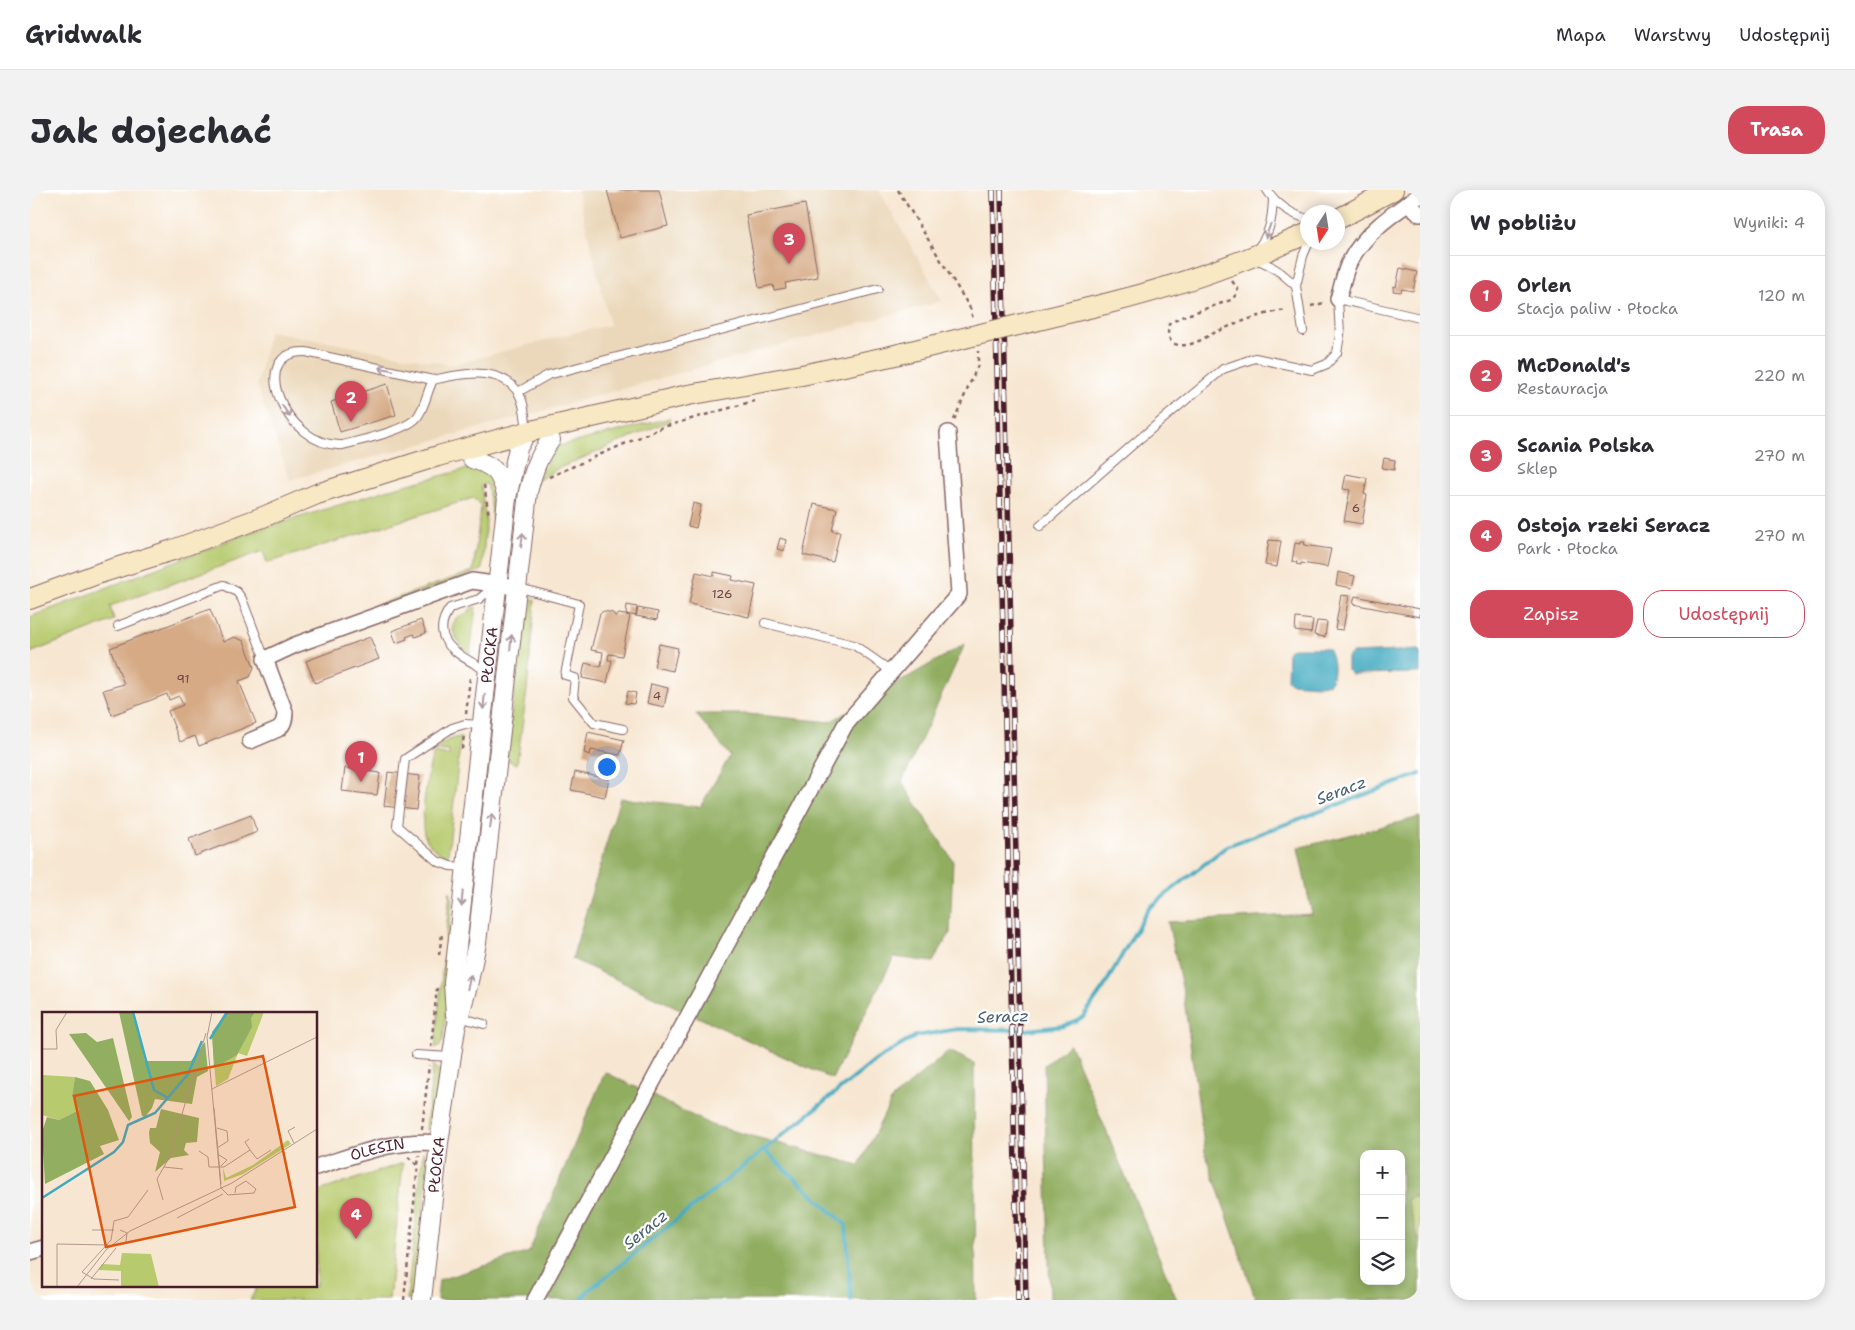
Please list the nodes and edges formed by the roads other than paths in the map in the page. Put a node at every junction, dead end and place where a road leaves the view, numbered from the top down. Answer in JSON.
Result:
{"nodes":[{"id":1,"x":1268,"y":190,"type":"edge"},
{"id":2,"x":1420,"y":195,"type":"edge"},
{"id":3,"x":1400,"y":197,"type":"edge"},
{"id":4,"x":1273,"y":200,"type":"junction"},
{"id":5,"x":1420,"y":214,"type":"edge"},
{"id":6,"x":1300,"y":217,"type":"edge"},
{"id":7,"x":1345,"y":217,"type":"edge"},
{"id":8,"x":1300,"y":236,"type":"edge"},
{"id":9,"x":1306,"y":250,"type":"edge"},
{"id":10,"x":1250,"y":258,"type":"junction"},
{"id":11,"x":1296,"y":286,"type":"junction"},
{"id":12,"x":878,"y":289,"type":"dead end"},
{"id":13,"x":1338,"y":299,"type":"junction"},
{"id":14,"x":1420,"y":318,"type":"edge"},
{"id":15,"x":1303,"y":331,"type":"dead end"},
{"id":16,"x":802,"y":375,"type":"junction"},
{"id":17,"x":433,"y":380,"type":"junction"},
{"id":18,"x":518,"y":392,"type":"junction"},
{"id":19,"x":948,"y":433,"type":"road end"},
{"id":20,"x":551,"y":440,"type":"junction"},
{"id":21,"x":524,"y":442,"type":"junction"},
{"id":22,"x":472,"y":459,"type":"junction"},
{"id":23,"x":535,"y":487,"type":"junction"},
{"id":24,"x":507,"y":498,"type":"junction"},
{"id":25,"x":263,"y":517,"type":"junction"},
{"id":26,"x":1040,"y":526,"type":"dead end"},
{"id":27,"x":173,"y":550,"type":"junction"},
{"id":28,"x":497,"y":584,"type":"junction"},
{"id":29,"x":516,"y":587,"type":"junction"},
{"id":30,"x":30,"y":599,"type":"edge"},
{"id":31,"x":30,"y":612,"type":"edge"},
{"id":32,"x":765,"y":623,"type":"dead end"},
{"id":33,"x":118,"y":626,"type":"dead end"},
{"id":34,"x":265,"y":659,"type":"junction"},
{"id":35,"x":487,"y":671,"type":"junction"},
{"id":36,"x":891,"y":671,"type":"junction"},
{"id":37,"x":481,"y":725,"type":"junction"},
{"id":38,"x":502,"y":727,"type":"junction"},
{"id":39,"x":623,"y":729,"type":"dead end"},
{"id":40,"x":250,"y":741,"type":"dead end"},
{"id":41,"x":486,"y":862,"type":"junction"},
{"id":42,"x":465,"y":866,"type":"junction"},
{"id":43,"x":456,"y":1021,"type":"junction"},
{"id":44,"x":484,"y":1024,"type":"dead end"},
{"id":45,"x":416,"y":1055,"type":"dead end"},
{"id":46,"x":452,"y":1057,"type":"junction"},
{"id":47,"x":439,"y":1143,"type":"junction"},
{"id":48,"x":318,"y":1166,"type":"edge"},
{"id":49,"x":422,"y":1300,"type":"edge"},
{"id":50,"x":535,"y":1300,"type":"edge"}],
"edges":[{"from":1,"to":4,"type":"lane"},
{"from":2,"to":3,"type":"street"},
{"from":3,"to":5,"type":"street"},
{"from":3,"to":7,"type":"main road"},
{"from":3,"to":13,"type":"street"},
{"from":4,"to":6,"type":"lane"},
{"from":4,"to":10,"type":"lane","one_way":true},
{"from":8,"to":10,"type":"main road"},
{"from":9,"to":11,"type":"lane"},
{"from":10,"to":11,"type":"lane"},
{"from":10,"to":16,"type":"main road","bridge":true},
{"from":11,"to":15,"type":"lane"},
{"from":12,"to":18,"type":"lane"},
{"from":13,"to":14,"type":"lane"},
{"from":13,"to":26,"type":"lane"},
{"from":16,"to":20,"type":"main road"},
{"from":16,"to":21,"type":"main road"},
{"from":17,"to":17,"type":"lane","one_way":true},
{"from":17,"to":18,"type":"lane"},
{"from":18,"to":21,"type":"lane"},
{"from":19,"to":36,"type":"street"},
{"from":20,"to":21,"type":"main road"},
{"from":20,"to":23,"type":"street","name":"PŁOCKA"},
{"from":21,"to":22,"type":"main road"},
{"from":21,"to":23,"type":"street","name":"PŁOCKA"},
{"from":21,"to":24,"type":"street","name":"PŁOCKA"},
{"from":21,"to":25,"type":"main road"},
{"from":22,"to":24,"type":"street","name":"PŁOCKA"},
{"from":22,"to":25,"type":"main road"},
{"from":29,"to":23,"type":"street","name":"PŁOCKA","one_way":true},
{"from":24,"to":28,"type":"street","name":"PŁOCKA"},
{"from":25,"to":27,"type":"main road"},
{"from":27,"to":30,"type":"main road"},
{"from":27,"to":31,"type":"main road"},
{"from":28,"to":29,"type":"street"},
{"from":28,"to":34,"type":"street"},
{"from":28,"to":35,"type":"street","name":"PŁOCKA"},
{"from":28,"to":35,"type":"lane"},
{"from":38,"to":29,"type":"street","name":"PŁOCKA","one_way":true},
{"from":29,"to":39,"type":"lane"},
{"from":32,"to":36,"type":"lane"},
{"from":33,"to":34,"type":"lane"},
{"from":34,"to":40,"type":"street"},
{"from":35,"to":37,"type":"street","name":"PŁOCKA","one_way":true},
{"from":36,"to":50,"type":"street"},
{"from":37,"to":38,"type":"street"},
{"from":37,"to":42,"type":"street","name":"PŁOCKA"},
{"from":37,"to":42,"type":"lane"},
{"from":41,"to":38,"type":"street","name":"PŁOCKA","one_way":true},
{"from":41,"to":42,"type":"street"},
{"from":43,"to":41,"type":"street","name":"PŁOCKA","one_way":true},
{"from":42,"to":43,"type":"street","name":"PŁOCKA","one_way":true},
{"from":43,"to":44,"type":"lane"},
{"from":43,"to":46,"type":"street","name":"PŁOCKA"},
{"from":45,"to":46,"type":"lane"},
{"from":46,"to":47,"type":"street","name":"PŁOCKA"},
{"from":47,"to":48,"type":"street","name":"OLESIN"},
{"from":47,"to":49,"type":"street","name":"PŁOCKA"}]}
